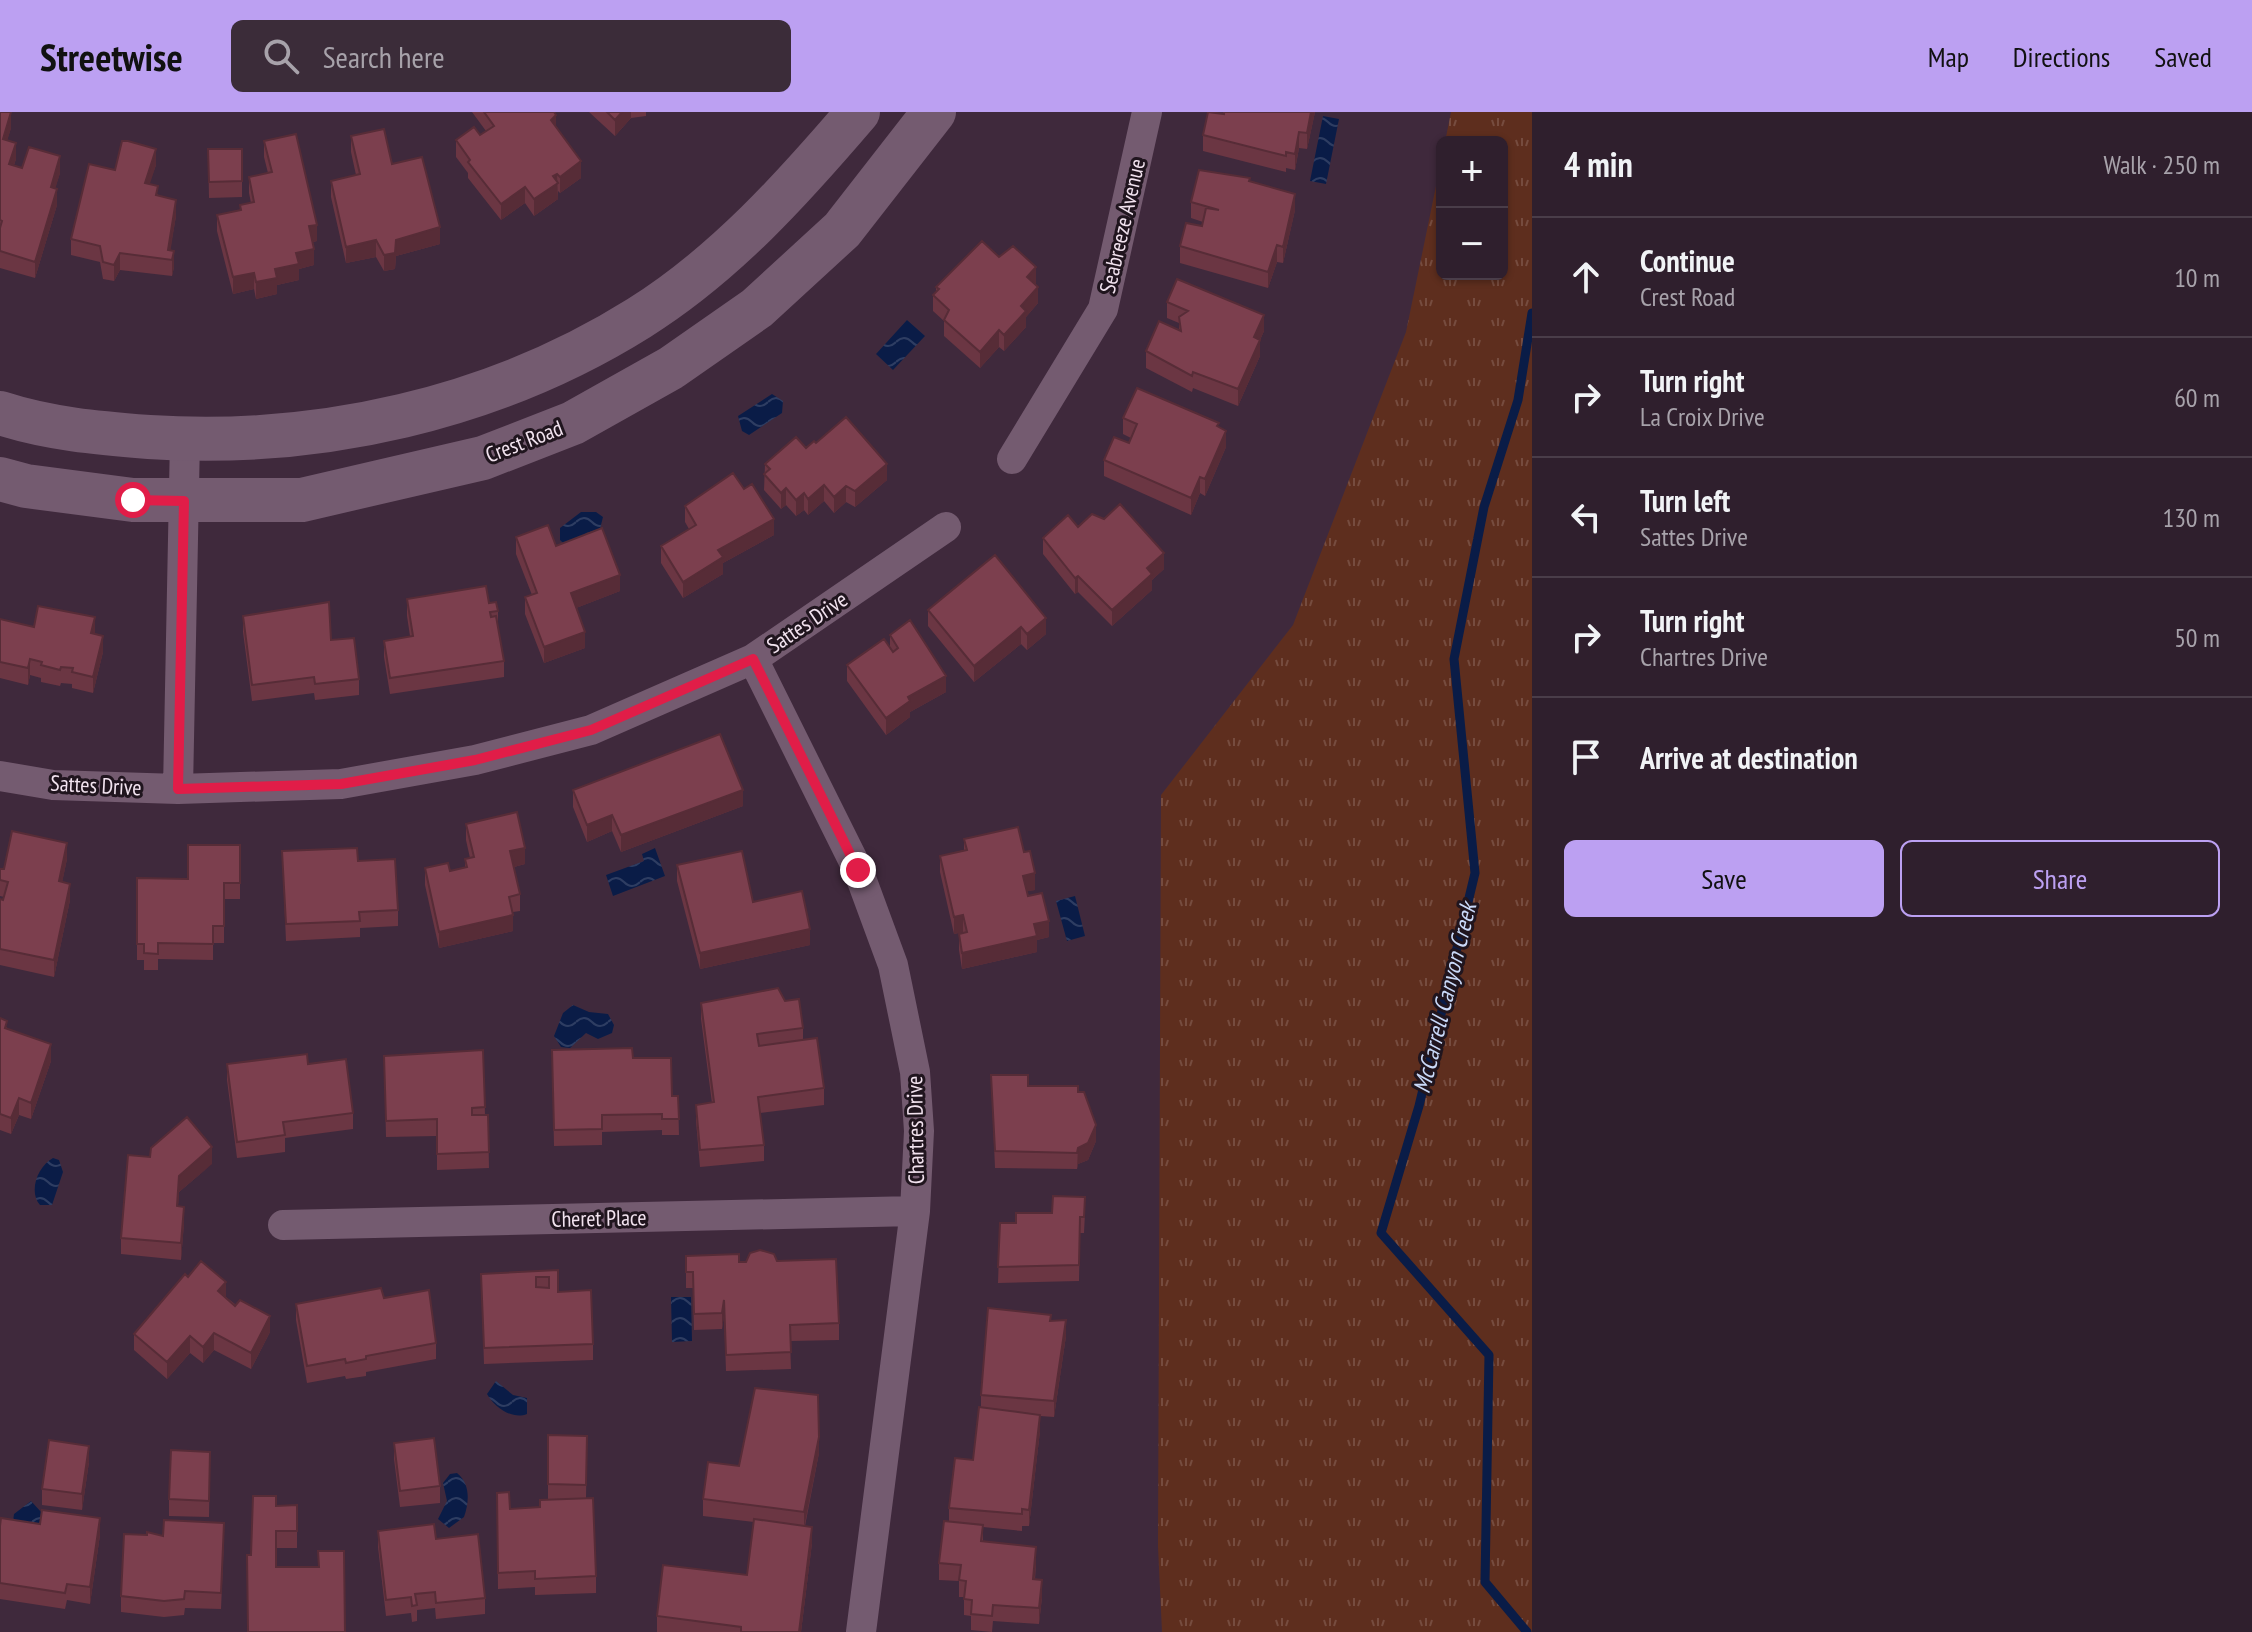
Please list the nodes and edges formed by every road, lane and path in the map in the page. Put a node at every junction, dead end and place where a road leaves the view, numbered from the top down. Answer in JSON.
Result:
{"nodes":[{"id":1,"x":858,"y":112,"type":"edge"},
{"id":2,"x":934,"y":112,"type":"edge"},
{"id":3,"x":1147,"y":112,"type":"edge"},
{"id":4,"x":0,"y":413,"type":"edge"},
{"id":5,"x":185,"y":439,"type":"junction"},
{"id":6,"x":1012,"y":459,"type":"dead end"},
{"id":7,"x":0,"y":479,"type":"edge"},
{"id":8,"x":184,"y":501,"type":"junction"},
{"id":9,"x":946,"y":527,"type":"dead end"},
{"id":10,"x":753,"y":659,"type":"junction"},
{"id":11,"x":0,"y":776,"type":"edge"},
{"id":12,"x":178,"y":789,"type":"junction"},
{"id":13,"x":915,"y":1211,"type":"junction"},
{"id":14,"x":283,"y":1225,"type":"dead end"},
{"id":15,"x":861,"y":1632,"type":"edge"}],
"edges":[{"from":1,"to":5,"type":"main road"},
{"from":2,"to":8,"type":"main road","name":"Crest Road"},
{"from":3,"to":6,"type":"street","name":"Seabreeze Avenue"},
{"from":4,"to":5,"type":"main road"},
{"from":5,"to":8,"type":"street"},
{"from":7,"to":8,"type":"main road","name":"Crest Road"},
{"from":8,"to":12,"type":"street"},
{"from":9,"to":10,"type":"street","name":"Sattes Drive"},
{"from":10,"to":12,"type":"street","name":"Sattes Drive"},
{"from":10,"to":13,"type":"street","name":"Chartres Drive"},
{"from":11,"to":12,"type":"street","name":"Sattes Drive"},
{"from":13,"to":14,"type":"street","name":"Cheret Place"},
{"from":13,"to":15,"type":"street","name":"Chartres Drive"}]}
